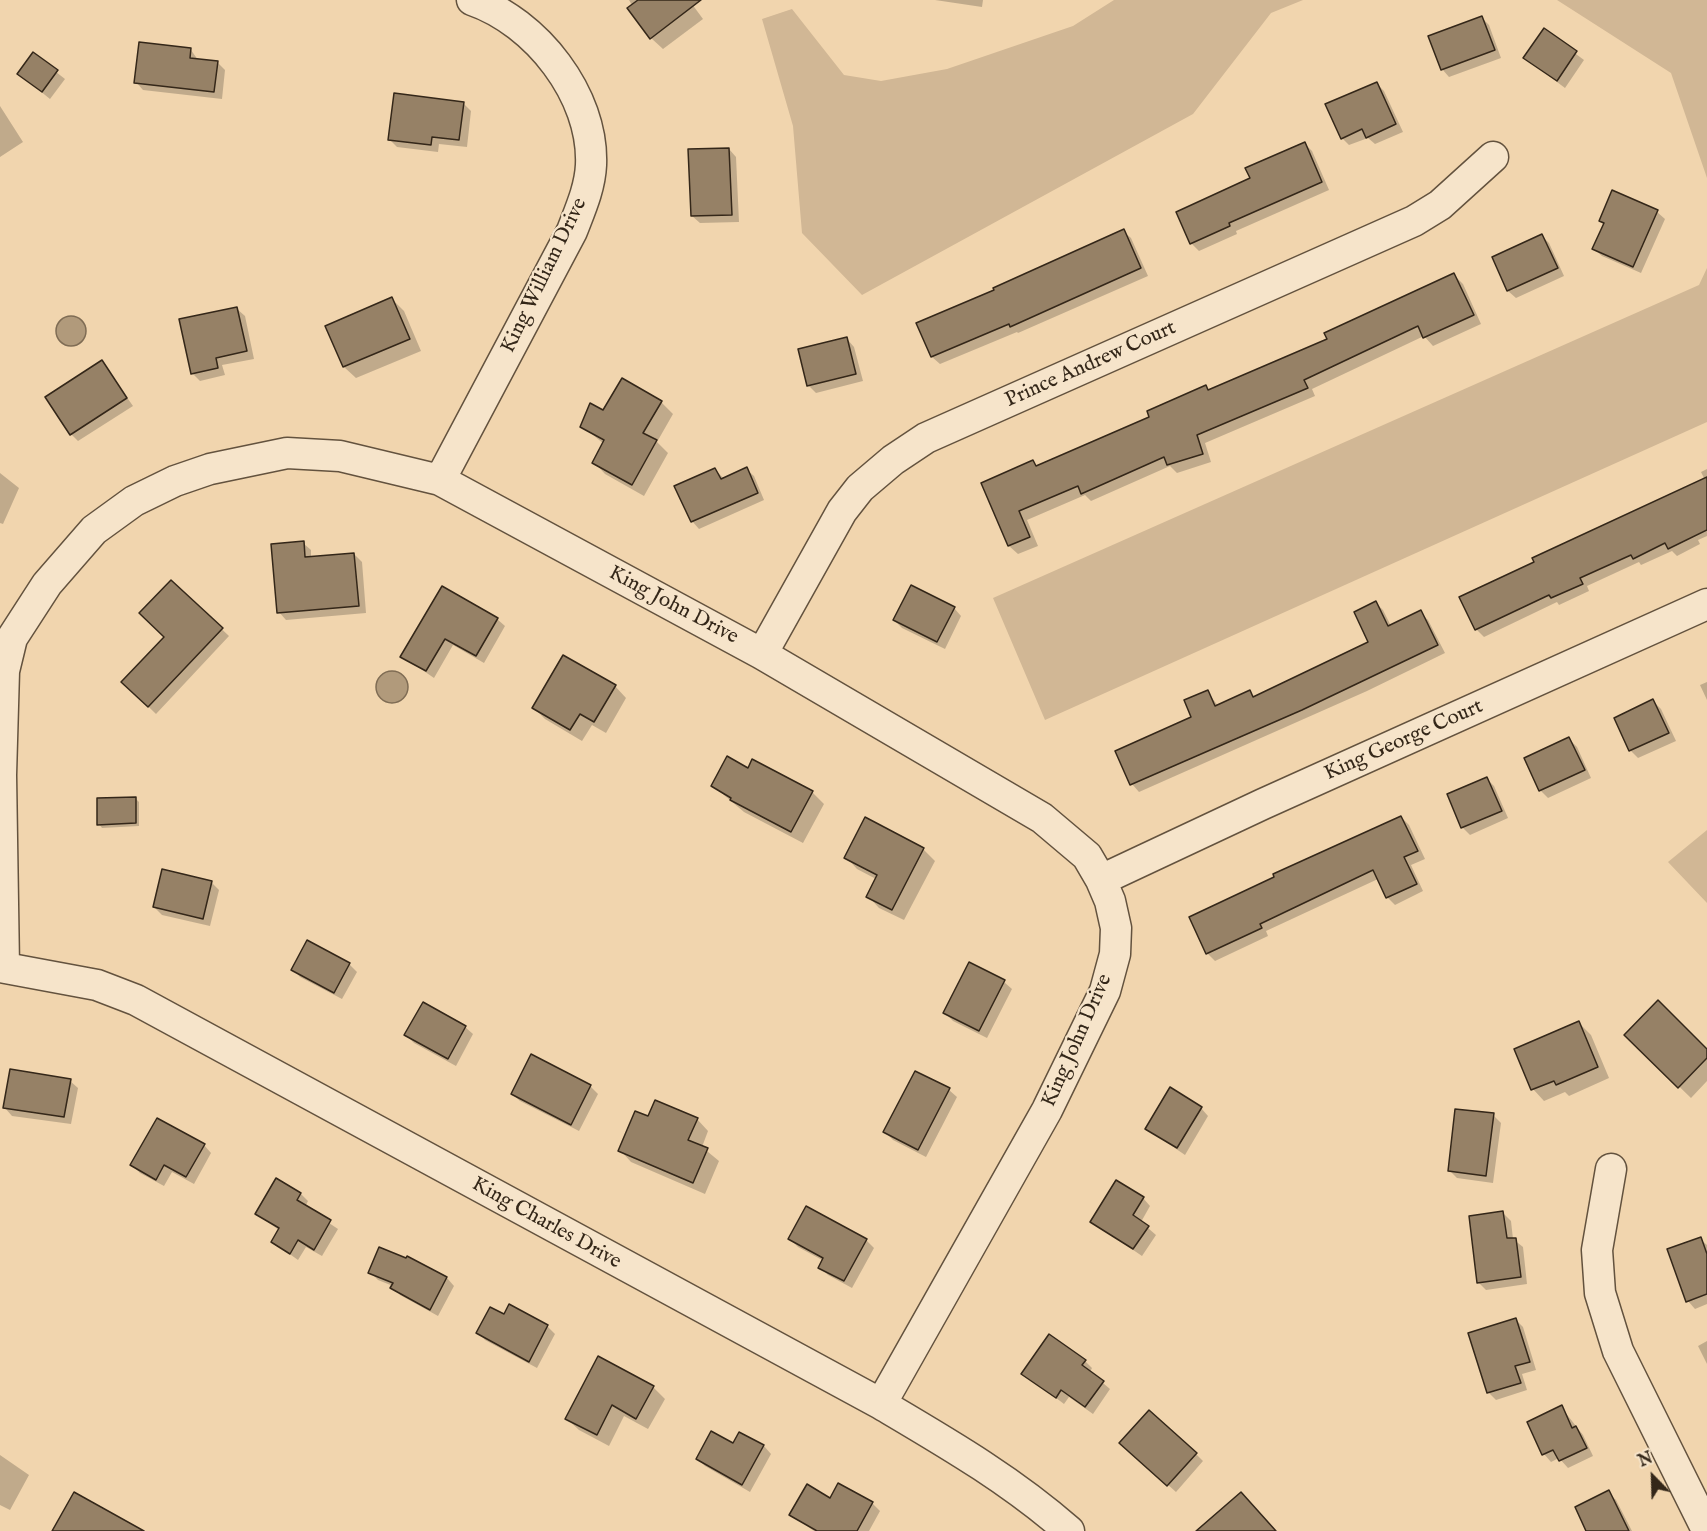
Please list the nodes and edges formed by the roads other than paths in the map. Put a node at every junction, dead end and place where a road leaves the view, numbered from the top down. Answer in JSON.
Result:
{"nodes":[{"id":1,"x":472,"y":0,"type":"edge"},
{"id":2,"x":1493,"y":157,"type":"dead end"},
{"id":3,"x":440,"y":480,"type":"junction"},
{"id":4,"x":1707,"y":604,"type":"edge"},
{"id":5,"x":6,"y":635,"type":"edge"},
{"id":6,"x":762,"y":654,"type":"junction"},
{"id":7,"x":1101,"y":880,"type":"junction"},
{"id":8,"x":2,"y":967,"type":"edge"},
{"id":9,"x":1611,"y":1169,"type":"dead end"},
{"id":10,"x":881,"y":1404,"type":"junction"},
{"id":11,"x":1707,"y":1530,"type":"edge"},
{"id":12,"x":1069,"y":1531,"type":"edge"}],
"edges":[{"from":1,"to":3,"type":"street","name":"King William Drive"},
{"from":2,"to":6,"type":"street","name":"Prince Andrew Court"},
{"from":3,"to":5,"type":"street","name":"King John Drive"},
{"from":3,"to":6,"type":"street","name":"King John Drive"},
{"from":4,"to":7,"type":"street","name":"King George Court"},
{"from":5,"to":8,"type":"street","name":"King John Drive"},
{"from":6,"to":7,"type":"street","name":"King John Drive"},
{"from":7,"to":10,"type":"street","name":"King John Drive"},
{"from":8,"to":10,"type":"street","name":"King Charles Drive"},
{"from":9,"to":11,"type":"street"},
{"from":10,"to":12,"type":"street","name":"King Charles Drive"}]}
